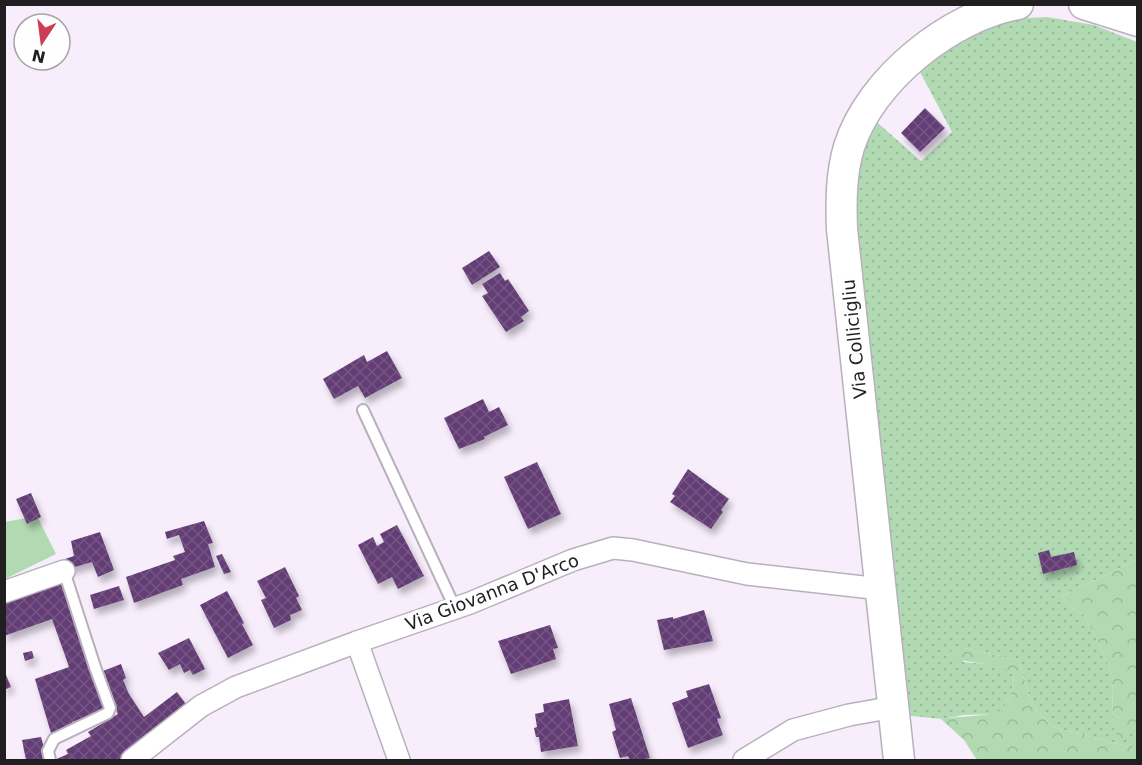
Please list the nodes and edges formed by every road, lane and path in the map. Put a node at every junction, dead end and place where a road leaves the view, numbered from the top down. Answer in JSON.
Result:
{"nodes":[{"id":1,"x":1018,"y":4,"type":"edge"},
{"id":2,"x":1084,"y":4,"type":"edge"},
{"id":3,"x":1137,"y":21,"type":"edge"},
{"id":4,"x":363,"y":410,"type":"dead end"},
{"id":5,"x":64,"y":571,"type":"joint"},
{"id":6,"x":881,"y":589,"type":"junction"},
{"id":7,"x":4,"y":592,"type":"edge"},
{"id":8,"x":455,"y":608,"type":"junction"},
{"id":9,"x":357,"y":642,"type":"junction"},
{"id":10,"x":894,"y":707,"type":"junction"},
{"id":11,"x":50,"y":760,"type":"edge"},
{"id":12,"x":132,"y":760,"type":"edge"},
{"id":13,"x":399,"y":760,"type":"edge"},
{"id":14,"x":744,"y":760,"type":"edge"},
{"id":15,"x":899,"y":760,"type":"edge"}],
"edges":[{"from":1,"to":6,"type":"main road","name":"Via Collicigliu"},
{"from":2,"to":3,"type":"main road"},
{"from":4,"to":8,"type":"lane"},
{"from":5,"to":7,"type":"street"},
{"from":5,"to":11,"type":"lane"},
{"from":6,"to":8,"type":"street","name":"Via Giovanna D'Arco"},
{"from":6,"to":10,"type":"main road","name":"Via Collicigliu"},
{"from":8,"to":9,"type":"street","name":"Via Giovanna D'Arco"},
{"from":9,"to":12,"type":"street","name":"Via Giovanna D'Arco"},
{"from":9,"to":13,"type":"street"},
{"from":10,"to":14,"type":"street"},
{"from":10,"to":15,"type":"main road","name":"Via Collicigliu"}]}
